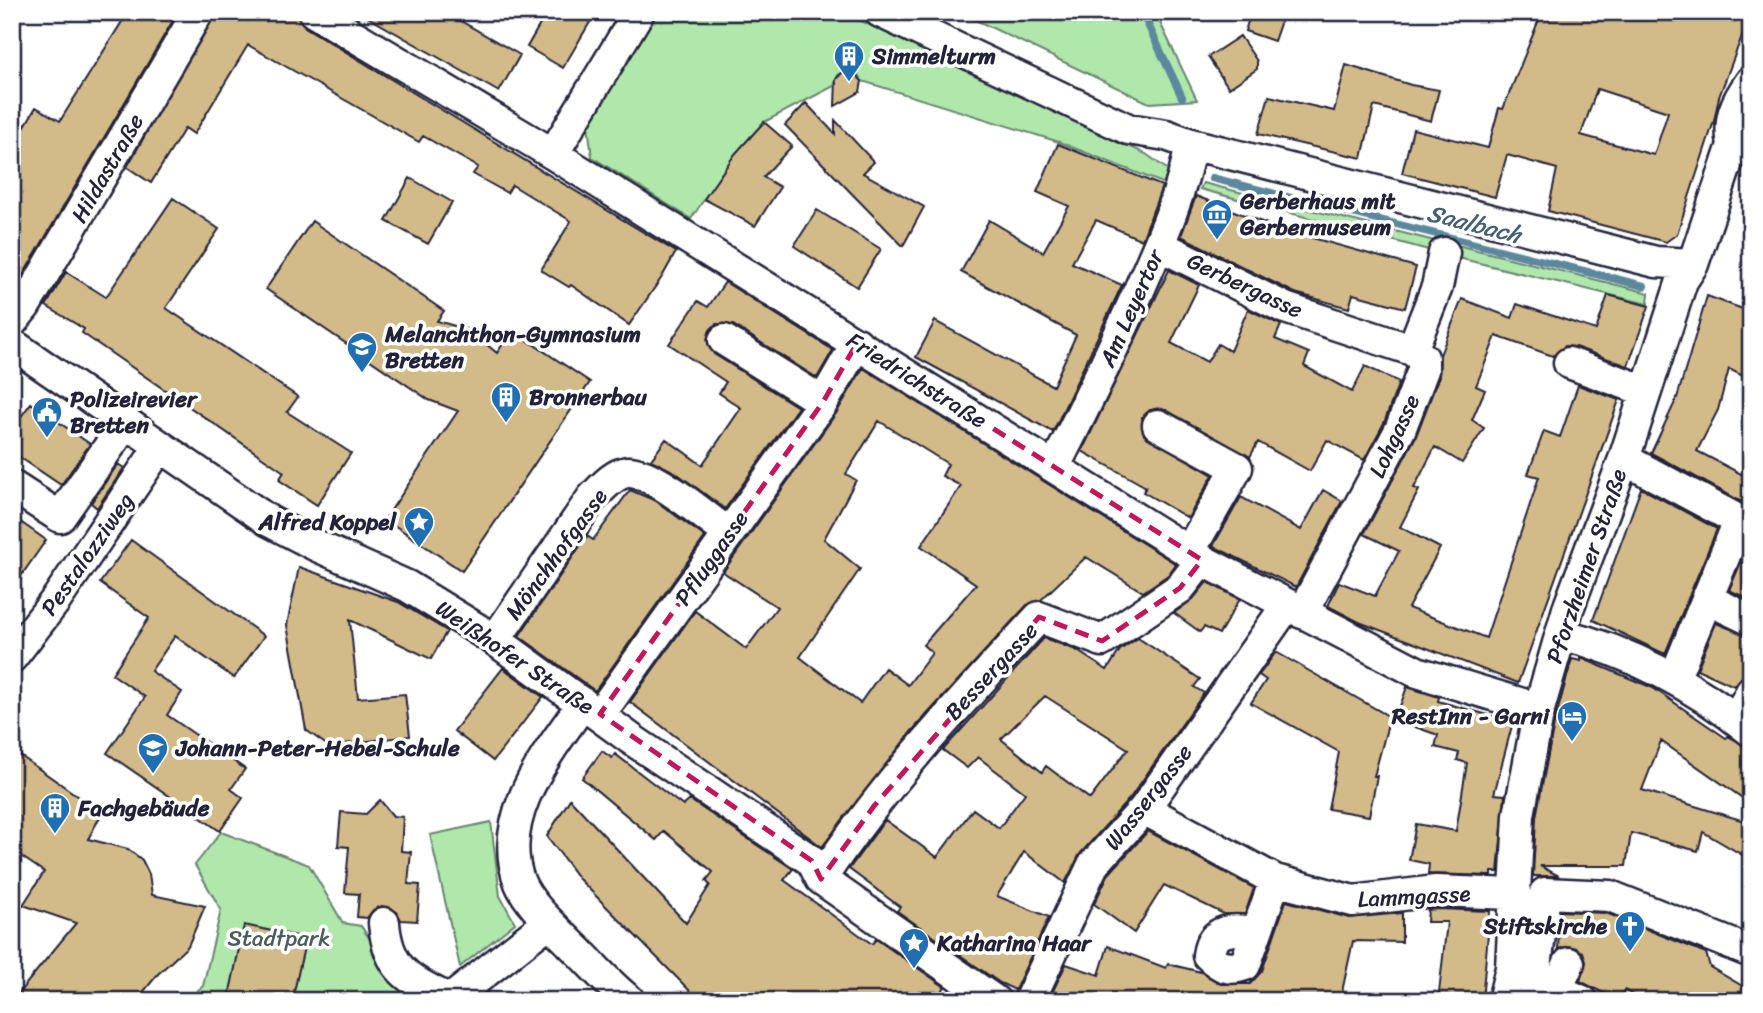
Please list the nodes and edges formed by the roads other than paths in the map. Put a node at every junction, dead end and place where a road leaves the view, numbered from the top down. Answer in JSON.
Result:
{"nodes":[{"id":1,"x":198,"y":12,"type":"edge"},
{"id":2,"x":314,"y":12,"type":"edge"},
{"id":3,"x":639,"y":12,"type":"edge"},
{"id":4,"x":880,"y":12,"type":"edge"},
{"id":5,"x":927,"y":12,"type":"edge"},
{"id":6,"x":1751,"y":81,"type":"edge"},
{"id":7,"x":1742,"y":136,"type":"edge"},
{"id":8,"x":1178,"y":139,"type":"junction"},
{"id":9,"x":553,"y":154,"type":"junction"},
{"id":10,"x":1159,"y":245,"type":"junction"},
{"id":11,"x":1444,"y":253,"type":"dead end"},
{"id":12,"x":1693,"y":264,"type":"junction"},
{"id":13,"x":724,"y":340,"type":"dead end"},
{"id":14,"x":13,"y":341,"type":"edge"},
{"id":15,"x":858,"y":343,"type":"junction"},
{"id":16,"x":1412,"y":350,"type":"junction"},
{"id":17,"x":1569,"y":363,"type":"dead end"},
{"id":18,"x":1646,"y":391,"type":"junction"},
{"id":19,"x":823,"y":402,"type":"junction"},
{"id":20,"x":125,"y":424,"type":"junction"},
{"id":21,"x":1158,"y":425,"type":"dead end"},
{"id":22,"x":159,"y":448,"type":"junction"},
{"id":23,"x":1623,"y":459,"type":"junction"},
{"id":24,"x":1055,"y":466,"type":"junction"},
{"id":25,"x":12,"y":486,"type":"edge"},
{"id":26,"x":1745,"y":524,"type":"edge"},
{"id":27,"x":721,"y":537,"type":"junction"},
{"id":28,"x":1195,"y":556,"type":"junction"},
{"id":29,"x":1707,"y":598,"type":"junction"},
{"id":30,"x":1294,"y":609,"type":"junction"},
{"id":31,"x":1751,"y":620,"type":"edge"},
{"id":32,"x":1561,"y":634,"type":"junction"},
{"id":33,"x":495,"y":640,"type":"junction"},
{"id":34,"x":12,"y":657,"type":"edge"},
{"id":35,"x":1674,"y":678,"type":"junction"},
{"id":36,"x":1751,"y":692,"type":"edge"},
{"id":37,"x":592,"y":708,"type":"junction"},
{"id":38,"x":1538,"y":709,"type":"junction"},
{"id":39,"x":1744,"y":725,"type":"edge"},
{"id":40,"x":1144,"y":809,"type":"junction"},
{"id":41,"x":821,"y":879,"type":"junction"},
{"id":42,"x":1275,"y":880,"type":"junction"},
{"id":43,"x":1513,"y":894,"type":"junction"},
{"id":44,"x":550,"y":922,"type":"junction"},
{"id":45,"x":384,"y":923,"type":"dead end"},
{"id":46,"x":1256,"y":934,"type":"dead end"},
{"id":47,"x":1751,"y":952,"type":"edge"},
{"id":48,"x":1569,"y":985,"type":"edge"},
{"id":49,"x":630,"y":1001,"type":"edge"},
{"id":50,"x":995,"y":1001,"type":"edge"},
{"id":51,"x":1029,"y":1001,"type":"edge"},
{"id":52,"x":1503,"y":1001,"type":"edge"}],
"edges":[{"from":1,"to":14,"type":"street","name":"Hildastraße"},
{"from":2,"to":9,"type":"street","name":"Friedrichstraße"},
{"from":3,"to":9,"type":"street"},
{"from":4,"to":8,"type":"street"},
{"from":5,"to":8,"type":"street"},
{"from":6,"to":7,"type":"street","name":"Pforzheimer Straße"},
{"from":7,"to":12,"type":"street","name":"Pforzheimer Straße"},
{"from":8,"to":10,"type":"street","name":"Am Leyertor"},
{"from":8,"to":12,"type":"street"},
{"from":9,"to":15,"type":"street","name":"Friedrichstraße"},
{"from":10,"to":16,"type":"street","name":"Gerbergasse"},
{"from":10,"to":24,"type":"street","name":"Am Leyertor"},
{"from":11,"to":16,"type":"street"},
{"from":12,"to":18,"type":"street","name":"Pforzheimer Straße"},
{"from":13,"to":19,"type":"street"},
{"from":14,"to":20,"type":"street","name":"Weißhofer Straße"},
{"from":15,"to":19,"type":"street","name":"Pfluggasse"},
{"from":15,"to":24,"type":"street","name":"Friedrichstraße"},
{"from":16,"to":30,"type":"street","name":"Lohgasse"},
{"from":17,"to":18,"type":"street"},
{"from":18,"to":23,"type":"street","name":"Pforzheimer Straße"},
{"from":19,"to":27,"type":"street","name":"Pfluggasse"},
{"from":20,"to":22,"type":"street","name":"Weißhofer Straße"},
{"from":20,"to":25,"type":"street"},
{"from":21,"to":28,"type":"street"},
{"from":22,"to":33,"type":"street","name":"Weißhofer Straße"},
{"from":22,"to":34,"type":"street","name":"Pestalozziweg"},
{"from":23,"to":26,"type":"street"},
{"from":23,"to":32,"type":"street","name":"Pforzheimer Straße"},
{"from":24,"to":28,"type":"street","name":"Friedrichstraße"},
{"from":26,"to":29,"type":"street"},
{"from":27,"to":33,"type":"street","name":"Mönchhofgasse"},
{"from":27,"to":37,"type":"street","name":"Pfluggasse"},
{"from":28,"to":30,"type":"street","name":"Friedrichstraße"},
{"from":28,"to":41,"type":"street","name":"Bessergasse"},
{"from":29,"to":31,"type":"street"},
{"from":29,"to":35,"type":"street"},
{"from":30,"to":38,"type":"street","name":"Friedrichstraße"},
{"from":30,"to":40,"type":"street","name":"Wassergasse"},
{"from":32,"to":35,"type":"street"},
{"from":32,"to":38,"type":"street","name":"Pforzheimer Straße"},
{"from":33,"to":37,"type":"street","name":"Weißhofer Straße"},
{"from":35,"to":39,"type":"street"},
{"from":36,"to":39,"type":"street"},
{"from":37,"to":41,"type":"street","name":"Weißhofer Straße"},
{"from":37,"to":44,"type":"street","name":"Pfluggasse"},
{"from":38,"to":43,"type":"street","name":"Pforzheimer Straße"},
{"from":40,"to":42,"type":"street","name":"Lammgasse"},
{"from":40,"to":51,"type":"street","name":"Wassergasse"},
{"from":41,"to":50,"type":"street","name":"Weißhofer Straße"},
{"from":42,"to":43,"type":"street","name":"Lammgasse"},
{"from":42,"to":46,"type":"street"},
{"from":43,"to":52,"type":"street","name":"Pforzheimer Straße"},
{"from":44,"to":45,"type":"street"},
{"from":44,"to":49,"type":"street","name":"Pfluggasse"},
{"from":47,"to":48,"type":"street"}]}
